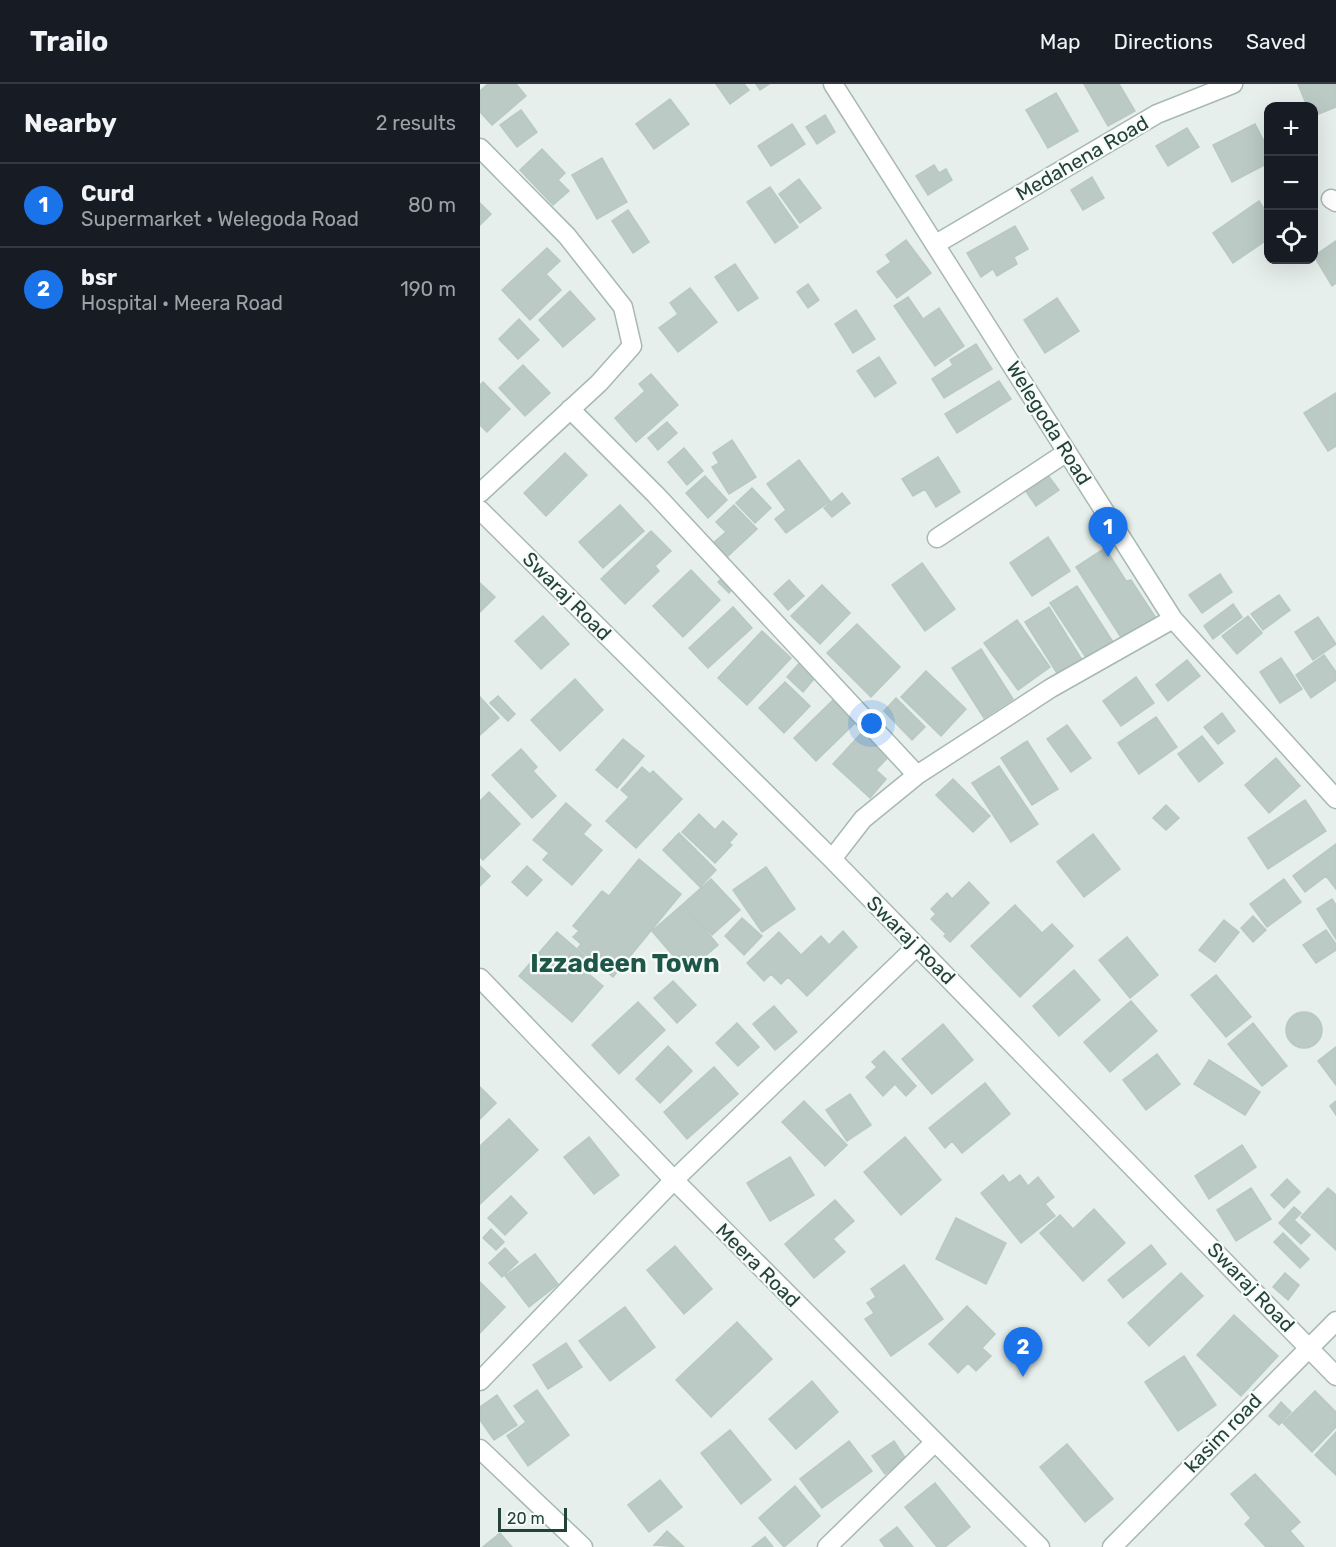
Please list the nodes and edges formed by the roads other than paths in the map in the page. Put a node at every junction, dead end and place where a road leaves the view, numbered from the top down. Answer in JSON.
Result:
{"nodes":[{"id":1,"x":833,"y":84,"type":"edge"},
{"id":2,"x":1233,"y":84,"type":"edge"},
{"id":3,"x":480,"y":148,"type":"edge"},
{"id":4,"x":936,"y":244,"type":"junction"},
{"id":5,"x":570,"y":409,"type":"junction"},
{"id":6,"x":1067,"y":452,"type":"junction"},
{"id":7,"x":480,"y":493,"type":"edge"},
{"id":8,"x":480,"y":510,"type":"edge"},
{"id":9,"x":937,"y":538,"type":"dead end"},
{"id":10,"x":1173,"y":619,"type":"junction"},
{"id":11,"x":917,"y":775,"type":"junction"},
{"id":12,"x":1333,"y":791,"type":"edge"},
{"id":13,"x":832,"y":859,"type":"junction"},
{"id":14,"x":916,"y":947,"type":"junction"},
{"id":15,"x":480,"y":978,"type":"edge"},
{"id":16,"x":674,"y":1180,"type":"junction"},
{"id":17,"x":1336,"y":1321,"type":"edge"},
{"id":18,"x":1308,"y":1346,"type":"junction"},
{"id":19,"x":1336,"y":1376,"type":"edge"},
{"id":20,"x":480,"y":1381,"type":"edge"},
{"id":21,"x":935,"y":1442,"type":"junction"},
{"id":22,"x":480,"y":1449,"type":"edge"},
{"id":23,"x":583,"y":1547,"type":"edge"},
{"id":24,"x":827,"y":1547,"type":"edge"},
{"id":25,"x":1040,"y":1547,"type":"edge"},
{"id":26,"x":1112,"y":1547,"type":"edge"}],
"edges":[{"from":1,"to":4,"type":"street","name":"Welegoda Road"},
{"from":2,"to":4,"type":"street","name":"Medahena Road"},
{"from":3,"to":5,"type":"street"},
{"from":4,"to":6,"type":"street","name":"Welegoda Road"},
{"from":5,"to":7,"type":"street"},
{"from":5,"to":11,"type":"street"},
{"from":6,"to":9,"type":"street"},
{"from":6,"to":10,"type":"street","name":"Welegoda Road"},
{"from":8,"to":13,"type":"street","name":"Swaraj Road"},
{"from":10,"to":11,"type":"street"},
{"from":10,"to":12,"type":"street","name":"Welegoda Road"},
{"from":11,"to":13,"type":"street"},
{"from":13,"to":14,"type":"street","name":"Swaraj Road"},
{"from":14,"to":16,"type":"street"},
{"from":14,"to":18,"type":"street","name":"Swaraj Road"},
{"from":15,"to":16,"type":"street","name":"Meera Road"},
{"from":16,"to":20,"type":"street"},
{"from":16,"to":21,"type":"street","name":"Meera Road"},
{"from":17,"to":18,"type":"street","name":"kasim road"},
{"from":18,"to":19,"type":"street","name":"Swaraj Road"},
{"from":18,"to":26,"type":"street","name":"kasim road"},
{"from":21,"to":24,"type":"street"},
{"from":21,"to":25,"type":"street","name":"Meera Road"},
{"from":22,"to":23,"type":"street"}]}
